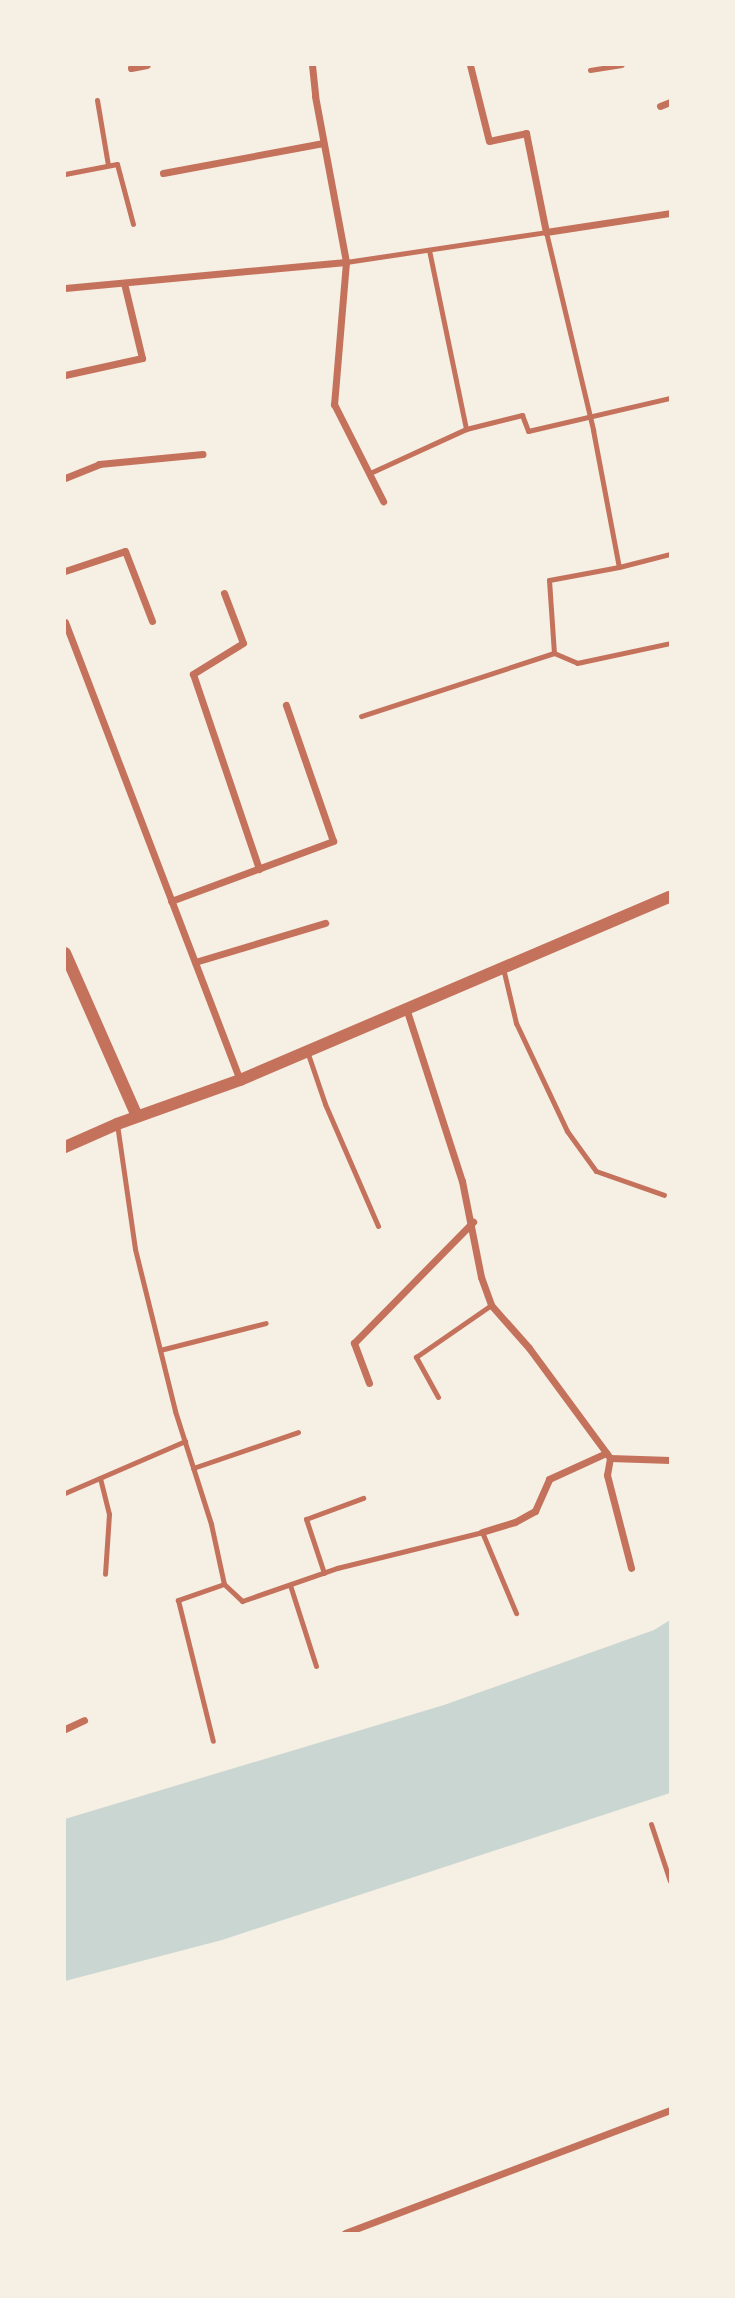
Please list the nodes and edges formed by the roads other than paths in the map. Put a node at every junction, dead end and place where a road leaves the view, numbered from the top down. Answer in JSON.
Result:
{"nodes":[{"id":1,"x":147,"y":65,"type":"edge"},
{"id":2,"x":312,"y":65,"type":"edge"},
{"id":3,"x":470,"y":65,"type":"edge"},
{"id":4,"x":622,"y":65,"type":"edge"},
{"id":5,"x":131,"y":68,"type":"dead end"},
{"id":6,"x":590,"y":70,"type":"dead end"},
{"id":7,"x":97,"y":100,"type":"dead end"},
{"id":8,"x":670,"y":102,"type":"edge"},
{"id":9,"x":660,"y":106,"type":"dead end"},
{"id":10,"x":323,"y":143,"type":"junction"},
{"id":11,"x":108,"y":165,"type":"junction"},
{"id":12,"x":163,"y":173,"type":"dead end"},
{"id":13,"x":65,"y":174,"type":"edge"},
{"id":14,"x":670,"y":213,"type":"edge"},
{"id":15,"x":133,"y":224,"type":"dead end"},
{"id":16,"x":546,"y":232,"type":"junction"},
{"id":17,"x":429,"y":250,"type":"junction"},
{"id":18,"x":346,"y":262,"type":"junction"},
{"id":19,"x":124,"y":283,"type":"junction"},
{"id":20,"x":65,"y":288,"type":"edge"},
{"id":21,"x":65,"y":376,"type":"edge"},
{"id":22,"x":670,"y":398,"type":"edge"},
{"id":23,"x":589,"y":417,"type":"junction"},
{"id":24,"x":466,"y":429,"type":"junction"},
{"id":25,"x":203,"y":454,"type":"dead end"},
{"id":26,"x":370,"y":473,"type":"junction"},
{"id":27,"x":65,"y":478,"type":"edge"},
{"id":28,"x":383,"y":501,"type":"dead end"},
{"id":29,"x":670,"y":554,"type":"edge"},
{"id":30,"x":620,"y":567,"type":"junction"},
{"id":31,"x":65,"y":571,"type":"edge"},
{"id":32,"x":224,"y":593,"type":"dead end"},
{"id":33,"x":152,"y":621,"type":"dead end"},
{"id":34,"x":65,"y":622,"type":"edge"},
{"id":35,"x":670,"y":643,"type":"edge"},
{"id":36,"x":554,"y":653,"type":"junction"},
{"id":37,"x":286,"y":705,"type":"dead end"},
{"id":38,"x":360,"y":716,"type":"dead end"},
{"id":39,"x":259,"y":869,"type":"junction"},
{"id":40,"x":670,"y":897,"type":"edge"},
{"id":41,"x":172,"y":901,"type":"junction"},
{"id":42,"x":325,"y":923,"type":"dead end"},
{"id":43,"x":65,"y":953,"type":"edge"},
{"id":44,"x":195,"y":962,"type":"junction"},
{"id":45,"x":503,"y":968,"type":"junction"},
{"id":46,"x":407,"y":1009,"type":"junction"},
{"id":47,"x":307,"y":1051,"type":"junction"},
{"id":48,"x":240,"y":1080,"type":"junction"},
{"id":49,"x":137,"y":1116,"type":"junction"},
{"id":50,"x":117,"y":1124,"type":"junction"},
{"id":51,"x":65,"y":1147,"type":"edge"},
{"id":52,"x":664,"y":1195,"type":"dead end"},
{"id":53,"x":472,"y":1222,"type":"junction"},
{"id":54,"x":378,"y":1226,"type":"dead end"},
{"id":55,"x":491,"y":1305,"type":"junction"},
{"id":56,"x":265,"y":1323,"type":"dead end"},
{"id":57,"x":160,"y":1350,"type":"junction"},
{"id":58,"x":369,"y":1382,"type":"dead end"},
{"id":59,"x":438,"y":1397,"type":"dead end"},
{"id":60,"x":298,"y":1432,"type":"dead end"},
{"id":61,"x":185,"y":1441,"type":"junction"},
{"id":62,"x":608,"y":1455,"type":"junction"},
{"id":63,"x":670,"y":1460,"type":"edge"},
{"id":64,"x":193,"y":1468,"type":"junction"},
{"id":65,"x":100,"y":1478,"type":"junction"},
{"id":66,"x":65,"y":1493,"type":"edge"},
{"id":67,"x":363,"y":1498,"type":"dead end"},
{"id":68,"x":482,"y":1532,"type":"junction"},
{"id":69,"x":631,"y":1568,"type":"dead end"},
{"id":70,"x":324,"y":1573,"type":"junction"},
{"id":71,"x":105,"y":1574,"type":"dead end"},
{"id":72,"x":224,"y":1584,"type":"junction"},
{"id":73,"x":290,"y":1585,"type":"junction"},
{"id":74,"x":516,"y":1613,"type":"dead end"},
{"id":75,"x":316,"y":1666,"type":"dead end"},
{"id":76,"x":84,"y":1720,"type":"dead end"},
{"id":77,"x":65,"y":1729,"type":"edge"},
{"id":78,"x":213,"y":1741,"type":"dead end"},
{"id":79,"x":651,"y":1824,"type":"dead end"},
{"id":80,"x":670,"y":1881,"type":"edge"},
{"id":81,"x":670,"y":2110,"type":"edge"},
{"id":82,"x":345,"y":2233,"type":"edge"}],
"edges":[{"from":1,"to":5,"type":"street"},
{"from":2,"to":10,"type":"street"},
{"from":3,"to":16,"type":"street"},
{"from":4,"to":6,"type":"lane"},
{"from":7,"to":11,"type":"lane"},
{"from":8,"to":9,"type":"street"},
{"from":10,"to":12,"type":"street"},
{"from":10,"to":18,"type":"street"},
{"from":11,"to":13,"type":"lane"},
{"from":11,"to":15,"type":"lane"},
{"from":14,"to":16,"type":"street"},
{"from":16,"to":17,"type":"lane"},
{"from":16,"to":23,"type":"lane"},
{"from":17,"to":18,"type":"lane"},
{"from":17,"to":24,"type":"lane"},
{"from":18,"to":19,"type":"street"},
{"from":18,"to":26,"type":"street"},
{"from":19,"to":20,"type":"street"},
{"from":19,"to":21,"type":"street"},
{"from":22,"to":23,"type":"lane"},
{"from":23,"to":24,"type":"lane"},
{"from":23,"to":30,"type":"lane"},
{"from":24,"to":26,"type":"lane"},
{"from":25,"to":27,"type":"street"},
{"from":26,"to":28,"type":"street"},
{"from":29,"to":30,"type":"lane"},
{"from":30,"to":36,"type":"lane"},
{"from":31,"to":33,"type":"street"},
{"from":32,"to":39,"type":"street"},
{"from":34,"to":41,"type":"street"},
{"from":35,"to":36,"type":"lane"},
{"from":36,"to":38,"type":"lane"},
{"from":37,"to":39,"type":"street"},
{"from":39,"to":41,"type":"street"},
{"from":40,"to":45,"type":"street"},
{"from":41,"to":44,"type":"street"},
{"from":42,"to":44,"type":"street"},
{"from":43,"to":49,"type":"street"},
{"from":44,"to":48,"type":"street"},
{"from":45,"to":46,"type":"street"},
{"from":45,"to":52,"type":"lane"},
{"from":46,"to":47,"type":"street"},
{"from":46,"to":53,"type":"street"},
{"from":47,"to":48,"type":"street"},
{"from":47,"to":54,"type":"lane"},
{"from":48,"to":49,"type":"street"},
{"from":49,"to":50,"type":"street"},
{"from":50,"to":51,"type":"street"},
{"from":50,"to":57,"type":"lane"},
{"from":53,"to":55,"type":"street"},
{"from":53,"to":58,"type":"street"},
{"from":55,"to":59,"type":"lane"},
{"from":55,"to":62,"type":"street"},
{"from":56,"to":57,"type":"lane"},
{"from":57,"to":61,"type":"lane"},
{"from":60,"to":64,"type":"lane"},
{"from":61,"to":64,"type":"lane"},
{"from":61,"to":65,"type":"lane"},
{"from":62,"to":63,"type":"street"},
{"from":62,"to":68,"type":"street"},
{"from":62,"to":69,"type":"street"},
{"from":64,"to":72,"type":"lane"},
{"from":65,"to":66,"type":"lane"},
{"from":65,"to":71,"type":"lane"},
{"from":67,"to":70,"type":"lane"},
{"from":68,"to":70,"type":"lane"},
{"from":68,"to":74,"type":"lane"},
{"from":70,"to":73,"type":"lane"},
{"from":72,"to":73,"type":"lane"},
{"from":72,"to":78,"type":"lane"},
{"from":73,"to":75,"type":"lane"},
{"from":76,"to":77,"type":"street"},
{"from":79,"to":80,"type":"lane"},
{"from":81,"to":82,"type":"street"}]}
